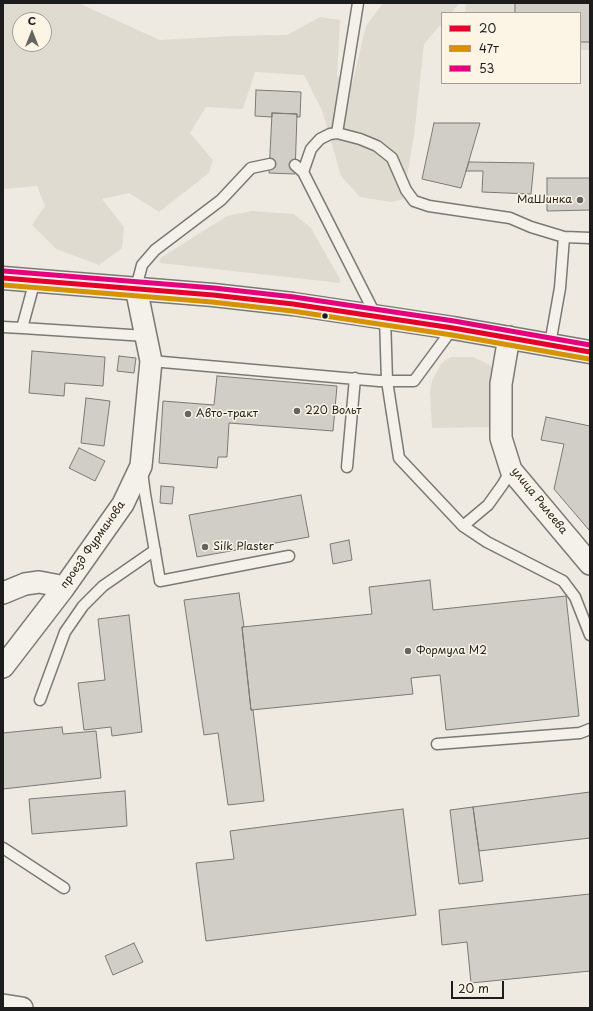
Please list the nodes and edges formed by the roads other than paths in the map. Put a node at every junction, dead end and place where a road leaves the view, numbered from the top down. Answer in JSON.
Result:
{"nodes":[{"id":1,"x":358,"y":3,"type":"edge"},
{"id":2,"x":337,"y":133,"type":"junction"},
{"id":3,"x":270,"y":164,"type":"dead end"},
{"id":4,"x":564,"y":237,"type":"junction"},
{"id":5,"x":590,"y":238,"type":"edge"},
{"id":6,"x":3,"y":278,"type":"edge"},
{"id":7,"x":36,"y":280,"type":"junction"},
{"id":8,"x":136,"y":288,"type":"junction"},
{"id":9,"x":380,"y":316,"type":"junction"},
{"id":10,"x":3,"y":327,"type":"edge"},
{"id":11,"x":22,"y":328,"type":"junction"},
{"id":12,"x":453,"y":328,"type":"junction"},
{"id":13,"x":146,"y":336,"type":"junction"},
{"id":14,"x":509,"y":337,"type":"junction"},
{"id":15,"x":550,"y":344,"type":"junction"},
{"id":16,"x":590,"y":352,"type":"edge"},
{"id":17,"x":151,"y":361,"type":"junction"},
{"id":18,"x":355,"y":378,"type":"junction"},
{"id":19,"x":387,"y":382,"type":"junction"},
{"id":20,"x":141,"y":466,"type":"junction"},
{"id":21,"x":347,"y":467,"type":"dead end"},
{"id":22,"x":511,"y":470,"type":"junction"},
{"id":23,"x":463,"y":526,"type":"junction"},
{"id":24,"x":154,"y":550,"type":"junction"},
{"id":25,"x":289,"y":556,"type":"dead end"},
{"id":26,"x":590,"y":564,"type":"edge"},
{"id":27,"x":63,"y":589,"type":"junction"},
{"id":28,"x":3,"y":593,"type":"edge"},
{"id":29,"x":590,"y":635,"type":"edge"},
{"id":30,"x":3,"y":667,"type":"edge"},
{"id":31,"x":40,"y":700,"type":"dead end"},
{"id":32,"x":590,"y":729,"type":"edge"},
{"id":33,"x":437,"y":744,"type":"dead end"},
{"id":34,"x":3,"y":848,"type":"edge"},
{"id":35,"x":64,"y":888,"type":"dead end"},
{"id":36,"x":3,"y":1005,"type":"edge"},
{"id":37,"x":22,"y":1008,"type":"edge"}],
"edges":[{"from":1,"to":2,"type":"lane"},
{"from":2,"to":4,"type":"lane"},
{"from":2,"to":9,"type":"lane"},
{"from":3,"to":8,"type":"lane"},
{"from":4,"to":5,"type":"lane"},
{"from":4,"to":15,"type":"lane"},
{"from":6,"to":7,"type":"main road"},
{"from":7,"to":8,"type":"main road"},
{"from":7,"to":11,"type":"lane"},
{"from":8,"to":9,"type":"main road"},
{"from":8,"to":13,"type":"street","name":"проезд Фурманова"},
{"from":9,"to":12,"type":"main road"},
{"from":9,"to":19,"type":"lane"},
{"from":10,"to":11,"type":"lane"},
{"from":11,"to":13,"type":"lane"},
{"from":12,"to":14,"type":"main road"},
{"from":12,"to":19,"type":"lane"},
{"from":13,"to":17,"type":"street","name":"проезд Фурманова"},
{"from":14,"to":15,"type":"main road"},
{"from":14,"to":22,"type":"street","name":"улица Рылеева"},
{"from":15,"to":16,"type":"main road"},
{"from":17,"to":18,"type":"lane"},
{"from":17,"to":20,"type":"street","name":"проезд Фурманова"},
{"from":18,"to":19,"type":"lane"},
{"from":18,"to":21,"type":"lane"},
{"from":19,"to":23,"type":"lane"},
{"from":20,"to":24,"type":"lane"},
{"from":20,"to":27,"type":"street","name":"проезд Фурманова"},
{"from":22,"to":23,"type":"lane"},
{"from":22,"to":26,"type":"street","name":"улица Рылеева"},
{"from":23,"to":29,"type":"lane"},
{"from":24,"to":25,"type":"lane"},
{"from":24,"to":31,"type":"lane"},
{"from":27,"to":28,"type":"street"},
{"from":27,"to":30,"type":"street","name":"проезд Фурманова"},
{"from":32,"to":33,"type":"lane"},
{"from":34,"to":35,"type":"lane"},
{"from":36,"to":37,"type":"street"}]}
